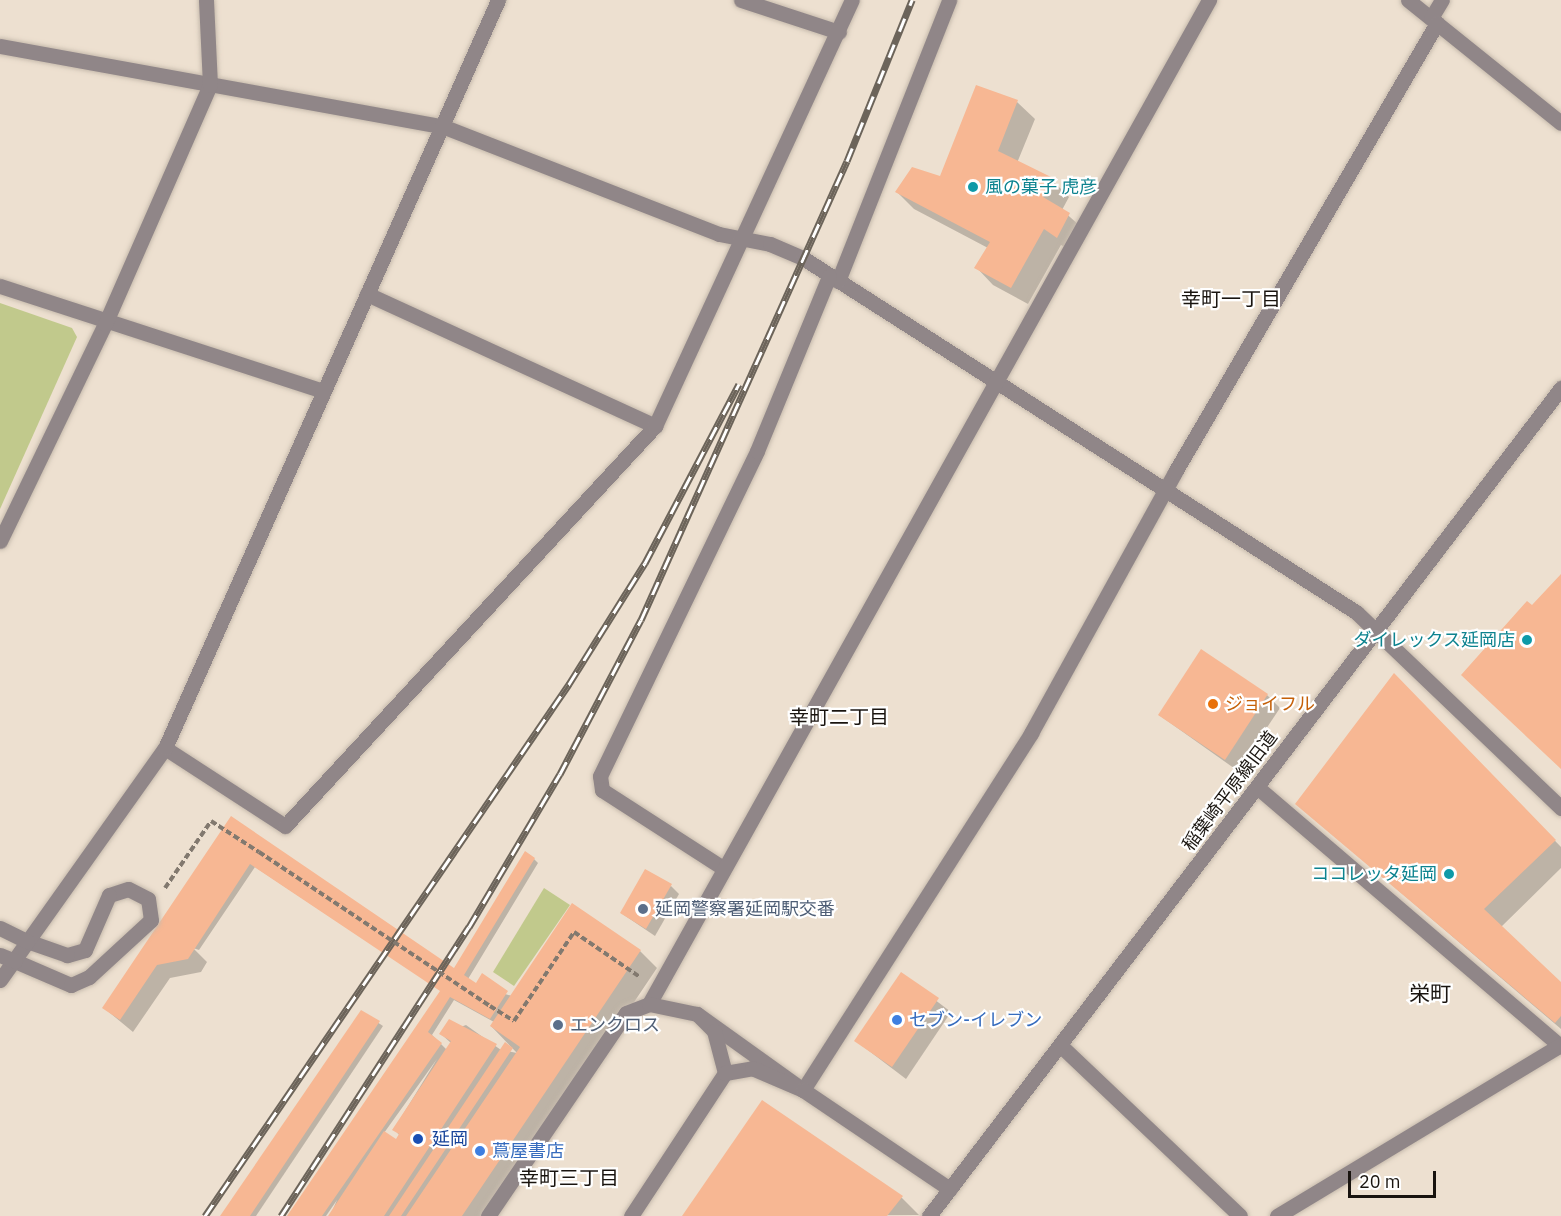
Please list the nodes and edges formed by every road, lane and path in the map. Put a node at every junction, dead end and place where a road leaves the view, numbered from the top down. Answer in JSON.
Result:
{"nodes":[{"id":1,"x":207,"y":0,"type":"edge"},
{"id":2,"x":498,"y":0,"type":"edge"},
{"id":3,"x":741,"y":0,"type":"edge"},
{"id":4,"x":852,"y":0,"type":"edge"},
{"id":5,"x":949,"y":0,"type":"edge"},
{"id":6,"x":1209,"y":0,"type":"edge"},
{"id":7,"x":1408,"y":0,"type":"edge"},
{"id":8,"x":1442,"y":0,"type":"edge"},
{"id":9,"x":1434,"y":20,"type":"junction"},
{"id":10,"x":839,"y":32,"type":"junction"},
{"id":11,"x":0,"y":46,"type":"edge"},
{"id":12,"x":210,"y":85,"type":"junction"},
{"id":13,"x":1561,"y":123,"type":"edge"},
{"id":14,"x":442,"y":126,"type":"junction"},
{"id":15,"x":743,"y":236,"type":"junction"},
{"id":16,"x":833,"y":278,"type":"junction"},
{"id":17,"x":0,"y":286,"type":"edge"},
{"id":18,"x":367,"y":294,"type":"junction"},
{"id":19,"x":105,"y":324,"type":"junction"},
{"id":20,"x":995,"y":383,"type":"junction"},
{"id":21,"x":1561,"y":388,"type":"edge"},
{"id":22,"x":323,"y":391,"type":"junction"},
{"id":23,"x":655,"y":426,"type":"junction"},
{"id":24,"x":1167,"y":491,"type":"junction"},
{"id":25,"x":0,"y":541,"type":"edge"},
{"id":26,"x":1376,"y":632,"type":"junction"},
{"id":27,"x":165,"y":748,"type":"junction"},
{"id":28,"x":1257,"y":788,"type":"junction"},
{"id":29,"x":1561,"y":808,"type":"edge"},
{"id":30,"x":232,"y":834,"type":"dead end"},
{"id":31,"x":723,"y":868,"type":"junction"},
{"id":32,"x":0,"y":928,"type":"edge"},
{"id":33,"x":27,"y":940,"type":"junction"},
{"id":34,"x":0,"y":955,"type":"edge"},
{"id":35,"x":15,"y":961,"type":"junction"},
{"id":36,"x":0,"y":980,"type":"edge"},
{"id":37,"x":657,"y":989,"type":"junction"},
{"id":38,"x":649,"y":1004,"type":"junction"},
{"id":39,"x":697,"y":1014,"type":"junction"},
{"id":40,"x":1060,"y":1045,"type":"junction"},
{"id":41,"x":1561,"y":1046,"type":"edge"},
{"id":42,"x":725,"y":1073,"type":"junction"},
{"id":43,"x":803,"y":1090,"type":"junction"},
{"id":44,"x":950,"y":1189,"type":"junction"},
{"id":45,"x":488,"y":1216,"type":"edge"},
{"id":46,"x":631,"y":1216,"type":"edge"},
{"id":47,"x":929,"y":1216,"type":"edge"},
{"id":48,"x":1240,"y":1216,"type":"edge"},
{"id":49,"x":1277,"y":1216,"type":"edge"}],
"edges":[{"from":1,"to":12,"type":"street"},
{"from":2,"to":14,"type":"street"},
{"from":3,"to":10,"type":"street"},
{"from":4,"to":10,"type":"street"},
{"from":5,"to":16,"type":"street"},
{"from":6,"to":20,"type":"street"},
{"from":7,"to":9,"type":"street"},
{"from":8,"to":9,"type":"street"},
{"from":9,"to":13,"type":"street"},
{"from":9,"to":24,"type":"street"},
{"from":10,"to":15,"type":"street"},
{"from":11,"to":12,"type":"street"},
{"from":12,"to":14,"type":"street"},
{"from":12,"to":19,"type":"street"},
{"from":14,"to":15,"type":"street"},
{"from":14,"to":18,"type":"street"},
{"from":15,"to":16,"type":"street"},
{"from":15,"to":23,"type":"street"},
{"from":16,"to":20,"type":"street"},
{"from":16,"to":31,"type":"street"},
{"from":17,"to":19,"type":"street"},
{"from":18,"to":22,"type":"street"},
{"from":18,"to":23,"type":"street"},
{"from":19,"to":22,"type":"street"},
{"from":19,"to":25,"type":"street"},
{"from":20,"to":24,"type":"street"},
{"from":20,"to":31,"type":"street"},
{"from":21,"to":26,"type":"street","name":"稲葉崎平原線旧道"},
{"from":22,"to":27,"type":"street"},
{"from":23,"to":27,"type":"street"},
{"from":24,"to":26,"type":"street"},
{"from":24,"to":43,"type":"street"},
{"from":26,"to":28,"type":"street","name":"稲葉崎平原線旧道"},
{"from":26,"to":29,"type":"street"},
{"from":27,"to":33,"type":"street"},
{"from":28,"to":40,"type":"street","name":"稲葉崎平原線旧道"},
{"from":28,"to":41,"type":"street"},
{"from":30,"to":37,"type":"path","bridge":true},
{"from":31,"to":37,"type":"street"},
{"from":32,"to":33,"type":"street"},
{"from":33,"to":35,"type":"street"},
{"from":33,"to":35,"type":"street"},
{"from":34,"to":35,"type":"street"},
{"from":35,"to":36,"type":"street"},
{"from":37,"to":38,"type":"street"},
{"from":38,"to":39,"type":"street"},
{"from":38,"to":45,"type":"street"},
{"from":39,"to":42,"type":"street"},
{"from":39,"to":43,"type":"street"},
{"from":40,"to":44,"type":"street","name":"稲葉崎平原線旧道"},
{"from":40,"to":48,"type":"street"},
{"from":41,"to":49,"type":"street"},
{"from":42,"to":43,"type":"street"},
{"from":42,"to":46,"type":"street"},
{"from":43,"to":44,"type":"street"},
{"from":44,"to":47,"type":"street","name":"稲葉崎平原線旧道"}]}
